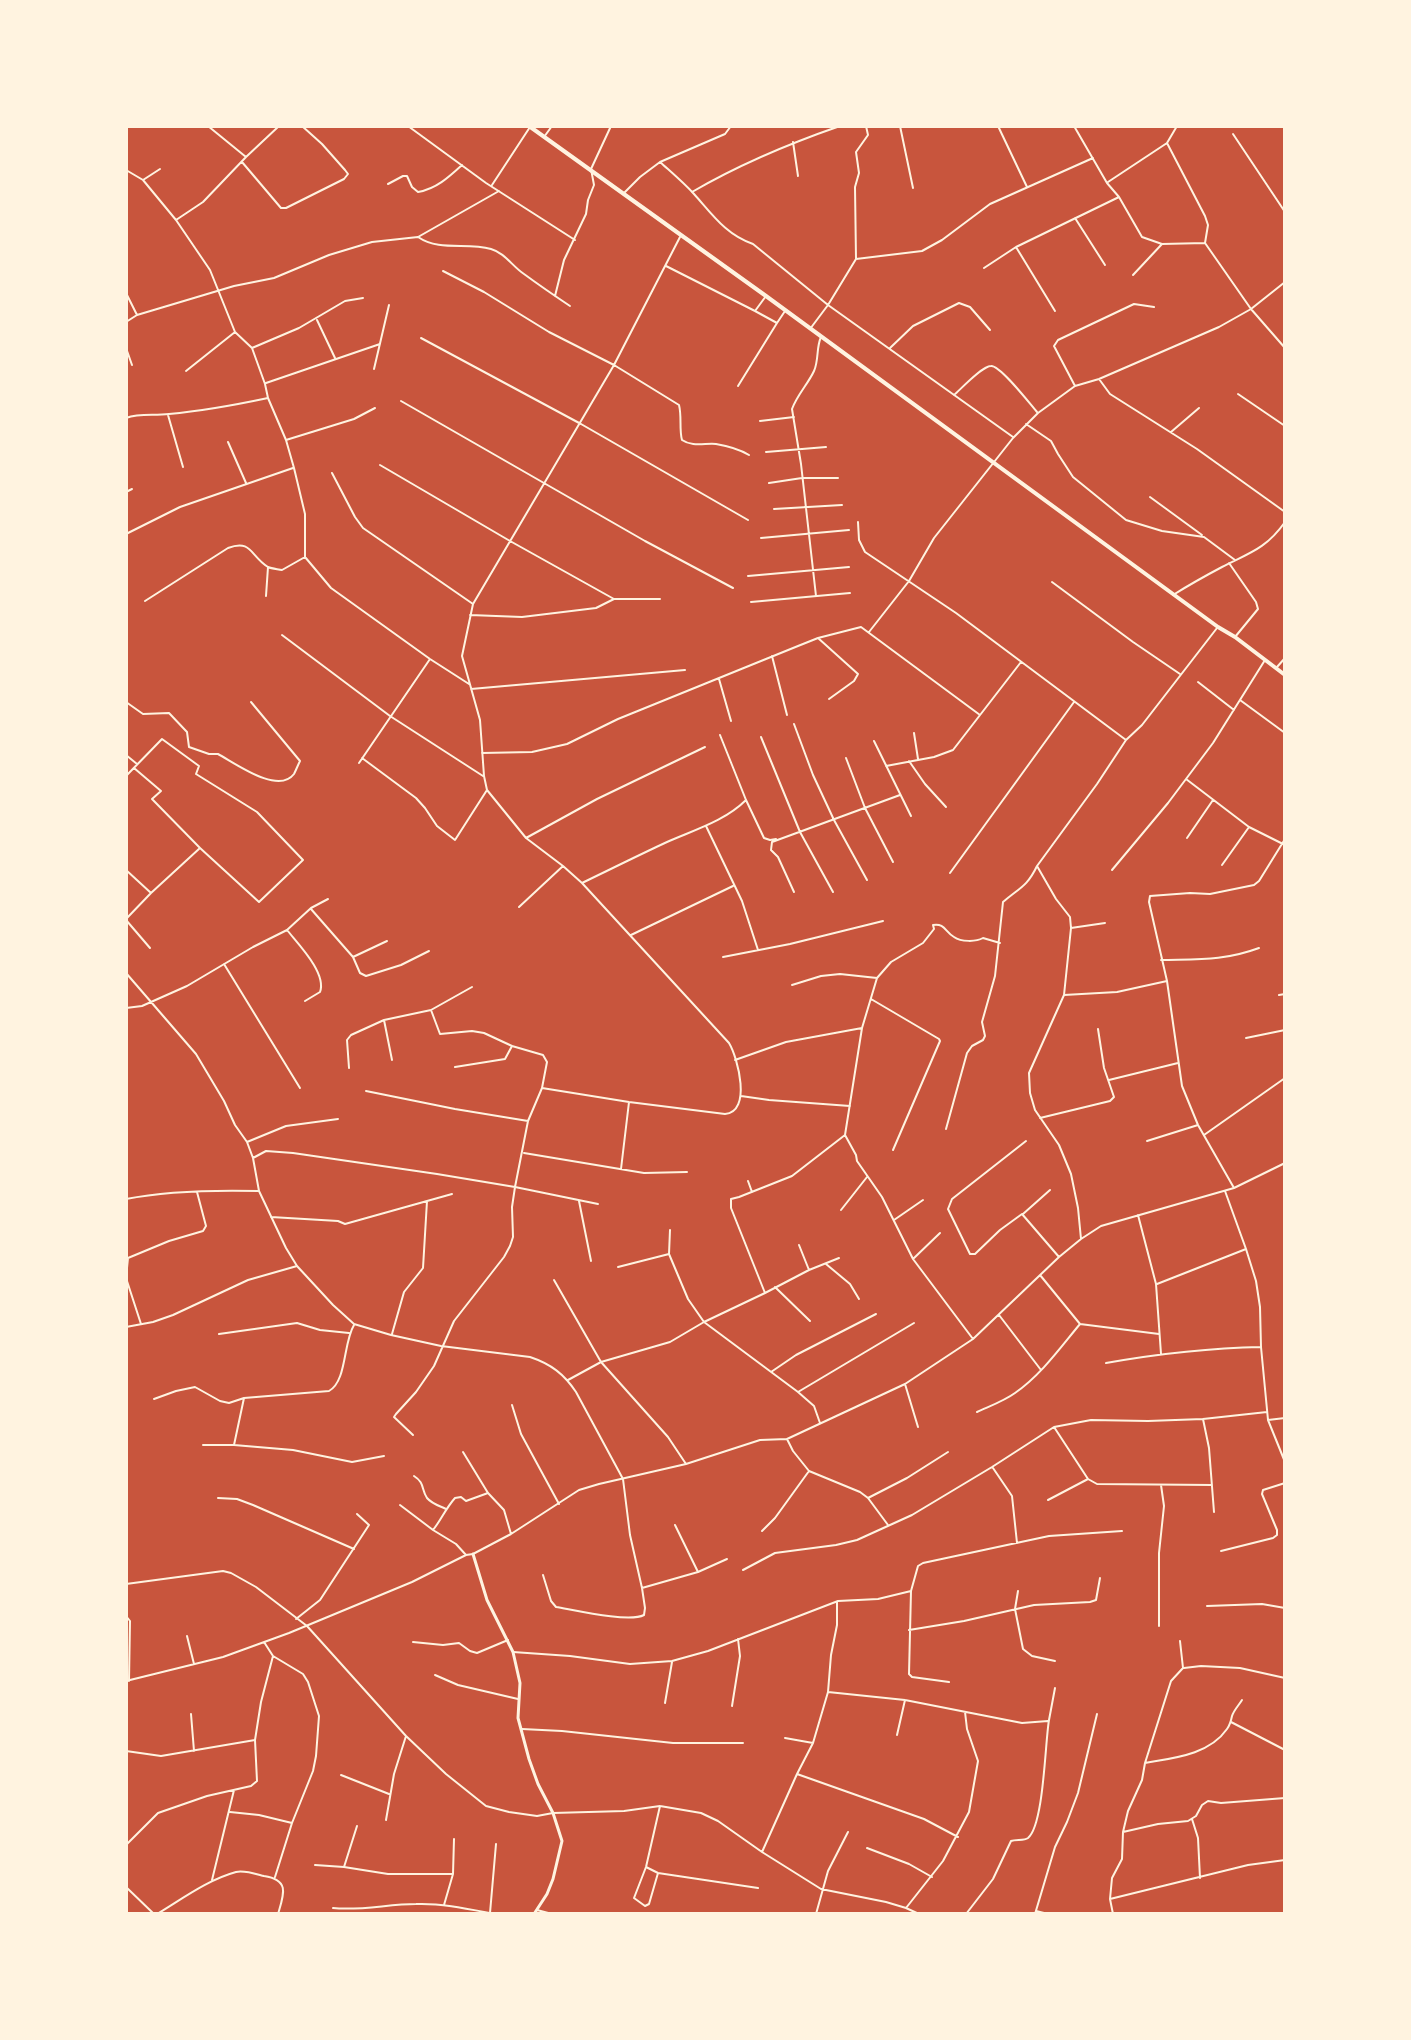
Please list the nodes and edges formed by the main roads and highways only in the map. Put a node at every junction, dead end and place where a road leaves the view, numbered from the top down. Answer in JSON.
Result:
{"nodes":[{"id":1,"x":529,"y":126,"type":"edge"},
{"id":2,"x":1285,"y":675,"type":"edge"}],
"edges":[{"from":1,"to":2,"type":"main road"}]}
